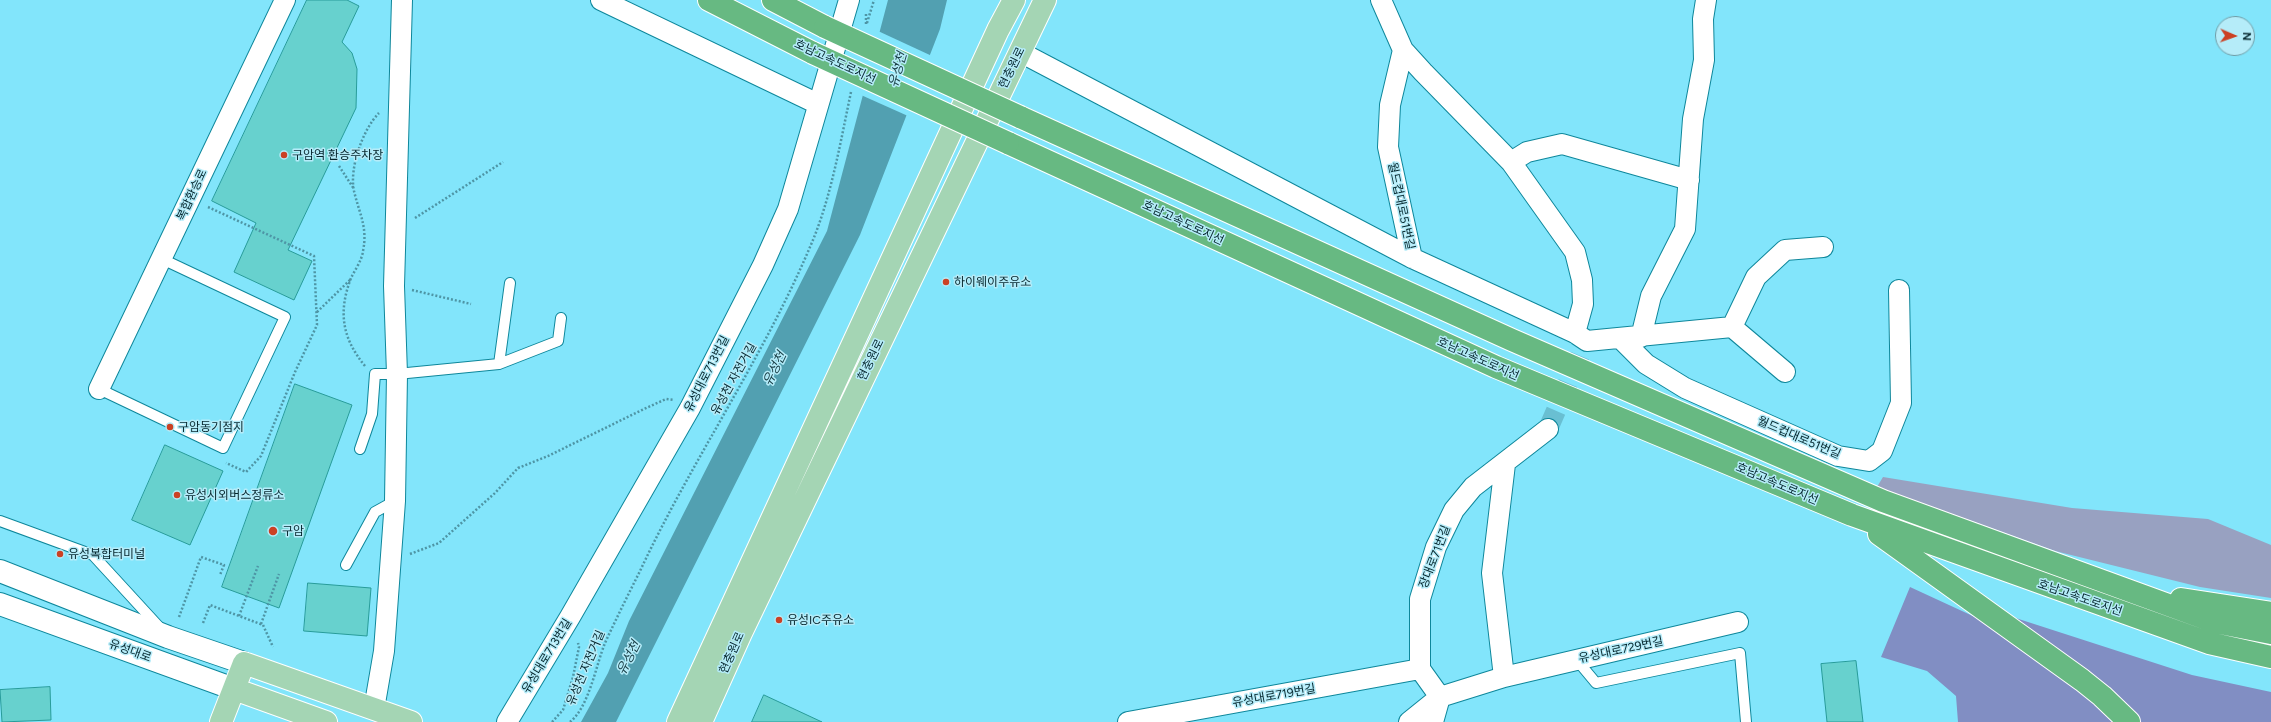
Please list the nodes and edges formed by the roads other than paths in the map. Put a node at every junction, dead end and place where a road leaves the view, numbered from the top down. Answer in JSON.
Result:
{"nodes":[{"id":1,"x":285,"y":0,"type":"edge"},
{"id":2,"x":402,"y":0,"type":"edge"},
{"id":3,"x":600,"y":0,"type":"edge"},
{"id":4,"x":709,"y":0,"type":"edge"},
{"id":5,"x":773,"y":0,"type":"edge"},
{"id":6,"x":1014,"y":0,"type":"edge"},
{"id":7,"x":1045,"y":0,"type":"edge"},
{"id":8,"x":1381,"y":0,"type":"edge"},
{"id":9,"x":1706,"y":0,"type":"edge"},
{"id":10,"x":858,"y":4,"type":"edge"},
{"id":11,"x":1403,"y":50,"type":"junction"},
{"id":12,"x":1020,"y":52,"type":"junction"},
{"id":13,"x":818,"y":104,"type":"junction"},
{"id":14,"x":1511,"y":162,"type":"junction"},
{"id":15,"x":1689,"y":180,"type":"junction"},
{"id":16,"x":1823,"y":247,"type":"dead end"},
{"id":17,"x":162,"y":258,"type":"junction"},
{"id":18,"x":1412,"y":258,"type":"junction"},
{"id":19,"x":510,"y":283,"type":"dead end"},
{"id":20,"x":1899,"y":290,"type":"dead end"},
{"id":21,"x":561,"y":318,"type":"dead end"},
{"id":22,"x":1732,"y":328,"type":"junction"},
{"id":23,"x":1641,"y":337,"type":"junction"},
{"id":24,"x":1620,"y":338,"type":"junction"},
{"id":25,"x":1581,"y":342,"type":"junction"},
{"id":26,"x":499,"y":364,"type":"junction"},
{"id":27,"x":1785,"y":372,"type":"dead end"},
{"id":28,"x":397,"y":374,"type":"junction"},
{"id":29,"x":99,"y":389,"type":"joint"},
{"id":30,"x":1548,"y":429,"type":"tunnel mouth"},
{"id":31,"x":360,"y":449,"type":"dead end"},
{"id":32,"x":1505,"y":464,"type":"junction"},
{"id":33,"x":395,"y":501,"type":"junction"},
{"id":34,"x":1852,"y":515,"type":"junction"},
{"id":35,"x":0,"y":521,"type":"edge"},
{"id":36,"x":346,"y":565,"type":"dead end"},
{"id":37,"x":0,"y":571,"type":"edge"},
{"id":38,"x":2134,"y":591,"type":"junction"},
{"id":39,"x":0,"y":604,"type":"edge"},
{"id":40,"x":2271,"y":613,"type":"edge"},
{"id":41,"x":1738,"y":622,"type":"dead end"},
{"id":42,"x":723,"y":624,"type":"junction"},
{"id":43,"x":2271,"y":633,"type":"edge"},
{"id":44,"x":168,"y":637,"type":"junction"},
{"id":45,"x":2271,"y":657,"type":"edge"},
{"id":46,"x":1576,"y":659,"type":"junction"},
{"id":47,"x":244,"y":663,"type":"junction"},
{"id":48,"x":1420,"y":669,"type":"junction"},
{"id":49,"x":1504,"y":677,"type":"junction"},
{"id":50,"x":234,"y":689,"type":"junction"},
{"id":51,"x":1440,"y":697,"type":"junction"},
{"id":52,"x":374,"y":709,"type":"junction"},
{"id":53,"x":221,"y":722,"type":"edge"},
{"id":54,"x":326,"y":722,"type":"edge"},
{"id":55,"x":411,"y":722,"type":"edge"},
{"id":56,"x":507,"y":722,"type":"edge"},
{"id":57,"x":663,"y":722,"type":"edge"},
{"id":58,"x":678,"y":722,"type":"edge"},
{"id":59,"x":702,"y":722,"type":"edge"},
{"id":60,"x":1128,"y":722,"type":"edge"},
{"id":61,"x":1409,"y":722,"type":"edge"},
{"id":62,"x":1433,"y":722,"type":"edge"},
{"id":63,"x":1746,"y":722,"type":"edge"},
{"id":64,"x":2129,"y":722,"type":"edge"}],
"edges":[{"from":1,"to":17,"type":"street","name":"복합환승로"},
{"from":2,"to":28,"type":"street"},
{"from":3,"to":13,"type":"street"},
{"from":4,"to":34,"type":"highway","name":"호남고속도로지선","bridge":true},
{"from":5,"to":38,"type":"highway","name":"호남고속도로지선","bridge":true},
{"from":6,"to":42,"type":"main road","name":"현충원로"},
{"from":7,"to":12,"type":"main road","name":"현충원로"},
{"from":8,"to":11,"type":"street"},
{"from":9,"to":15,"type":"street"},
{"from":10,"to":13,"type":"street","name":"유성대로713번길"},
{"from":11,"to":14,"type":"street"},
{"from":11,"to":18,"type":"street","name":"월드컵대로51번길"},
{"from":12,"to":18,"type":"street"},
{"from":12,"to":59,"type":"main road","name":"현충원로"},
{"from":13,"to":56,"type":"street","name":"유성대로713번길"},
{"from":14,"to":15,"type":"street"},
{"from":14,"to":25,"type":"street"},
{"from":15,"to":23,"type":"street"},
{"from":16,"to":22,"type":"street"},
{"from":17,"to":29,"type":"street","name":"복합환승로"},
{"from":17,"to":29,"type":"lane"},
{"from":18,"to":25,"type":"street","name":"월드컵대로51번길"},
{"from":19,"to":26,"type":"lane"},
{"from":20,"to":24,"type":"street","name":"월드컵대로51번길"},
{"from":21,"to":26,"type":"lane"},
{"from":22,"to":23,"type":"street","name":"월드컵대로51번길"},
{"from":22,"to":27,"type":"street"},
{"from":23,"to":24,"type":"street","name":"월드컵대로51번길"},
{"from":24,"to":25,"type":"street","name":"월드컵대로51번길"},
{"from":26,"to":28,"type":"lane"},
{"from":28,"to":31,"type":"lane"},
{"from":28,"to":33,"type":"street"},
{"from":30,"to":32,"type":"street","name":"장대로71번길"},
{"from":32,"to":48,"type":"street","name":"장대로71번길"},
{"from":32,"to":49,"type":"street"},
{"from":33,"to":36,"type":"lane"},
{"from":33,"to":52,"type":"street"},
{"from":34,"to":45,"type":"highway","name":"호남고속도로지선"},
{"from":34,"to":64,"type":"highway"},
{"from":35,"to":44,"type":"lane"},
{"from":37,"to":44,"type":"street"},
{"from":38,"to":40,"type":"highway"},
{"from":38,"to":43,"type":"highway","name":"호남고속도로지선"},
{"from":39,"to":50,"type":"street","name":"유성대로"},
{"from":41,"to":46,"type":"street","name":"유성대로729번길"},
{"from":42,"to":57,"type":"main road"},
{"from":42,"to":58,"type":"main road"},
{"from":44,"to":47,"type":"street"},
{"from":46,"to":49,"type":"street","name":"유성대로729번길"},
{"from":46,"to":63,"type":"lane"},
{"from":47,"to":50,"type":"main road"},
{"from":47,"to":52,"type":"main road"},
{"from":48,"to":51,"type":"street"},
{"from":48,"to":60,"type":"street","name":"유성대로719번길"},
{"from":49,"to":51,"type":"street","name":"유성대로729번길"},
{"from":50,"to":53,"type":"main road"},
{"from":50,"to":54,"type":"main road"},
{"from":51,"to":61,"type":"street","name":"유성대로729번길"},
{"from":51,"to":62,"type":"street"},
{"from":52,"to":55,"type":"main road"}]}
